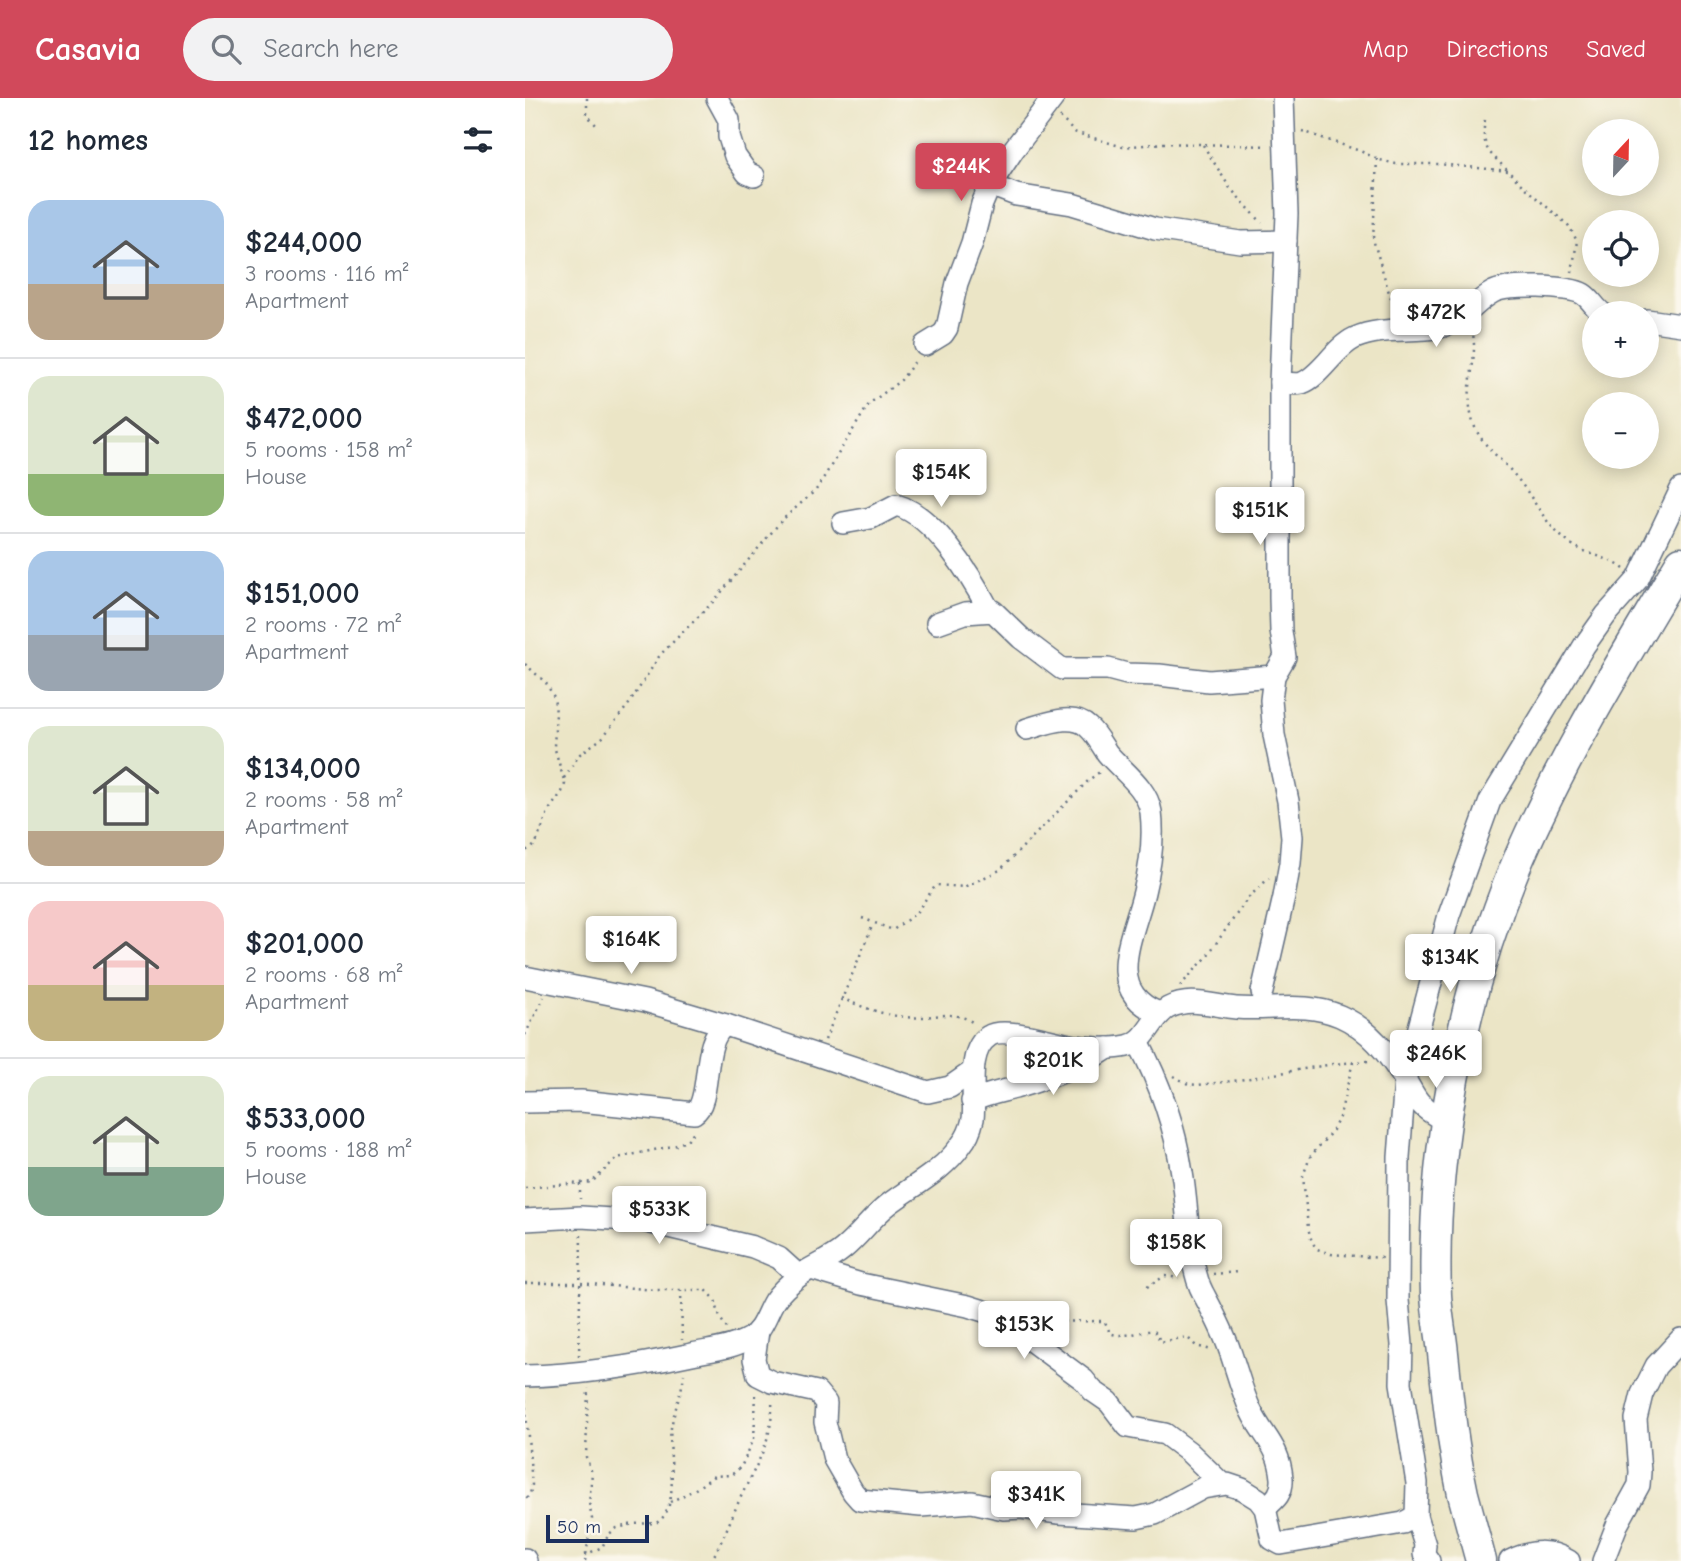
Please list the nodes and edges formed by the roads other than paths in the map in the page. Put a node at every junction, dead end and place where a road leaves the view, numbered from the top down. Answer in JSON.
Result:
{"nodes":[{"id":1,"x":717,"y":98,"type":"edge"},
{"id":2,"x":1283,"y":98,"type":"edge"},
{"id":3,"x":1052,"y":100,"type":"edge"},
{"id":4,"x":754,"y":176,"type":"dead end"},
{"id":5,"x":990,"y":186,"type":"junction"},
{"id":6,"x":1282,"y":241,"type":"junction"},
{"id":7,"x":1591,"y":301,"type":"edge"},
{"id":8,"x":1659,"y":322,"type":"edge"},
{"id":9,"x":1681,"y":325,"type":"edge"},
{"id":10,"x":925,"y":345,"type":"road end"},
{"id":11,"x":1280,"y":382,"type":"junction"},
{"id":12,"x":1681,"y":489,"type":"edge"},
{"id":13,"x":843,"y":523,"type":"dead end"},
{"id":14,"x":1681,"y":562,"type":"edge"},
{"id":15,"x":989,"y":610,"type":"junction"},
{"id":16,"x":937,"y":624,"type":"dead end"},
{"id":17,"x":1274,"y":676,"type":"junction"},
{"id":18,"x":1027,"y":729,"type":"dead end"},
{"id":19,"x":525,"y":977,"type":"edge"},
{"id":20,"x":1270,"y":999,"type":"junction"},
{"id":21,"x":1157,"y":1010,"type":"junction"},
{"id":22,"x":726,"y":1025,"type":"junction"},
{"id":23,"x":1144,"y":1045,"type":"junction"},
{"id":24,"x":1108,"y":1048,"type":"junction"},
{"id":25,"x":973,"y":1071,"type":"junction"},
{"id":26,"x":1399,"y":1073,"type":"junction"},
{"id":27,"x":972,"y":1101,"type":"junction"},
{"id":28,"x":525,"y":1102,"type":"edge"},
{"id":29,"x":1445,"y":1121,"type":"junction"},
{"id":30,"x":525,"y":1220,"type":"edge"},
{"id":31,"x":805,"y":1273,"type":"junction"},
{"id":32,"x":758,"y":1331,"type":"junction"},
{"id":33,"x":1681,"y":1339,"type":"edge"},
{"id":34,"x":525,"y":1376,"type":"edge"},
{"id":35,"x":1221,"y":1483,"type":"junction"},
{"id":36,"x":1265,"y":1508,"type":"junction"},
{"id":37,"x":1416,"y":1516,"type":"junction"},
{"id":38,"x":1429,"y":1561,"type":"edge"},
{"id":39,"x":1481,"y":1561,"type":"edge"},
{"id":40,"x":1510,"y":1561,"type":"edge"},
{"id":41,"x":1569,"y":1561,"type":"edge"},
{"id":42,"x":1603,"y":1561,"type":"edge"}],
"edges":[{"from":1,"to":4,"type":"street"},
{"from":2,"to":6,"type":"street"},
{"from":3,"to":5,"type":"street"},
{"from":5,"to":6,"type":"street"},
{"from":5,"to":10,"type":"street"},
{"from":6,"to":11,"type":"street"},
{"from":7,"to":11,"type":"street"},
{"from":8,"to":9,"type":"street"},
{"from":11,"to":17,"type":"street"},
{"from":12,"to":26,"type":"street"},
{"from":13,"to":15,"type":"street"},
{"from":14,"to":29,"type":"highway"},
{"from":15,"to":16,"type":"street"},
{"from":15,"to":17,"type":"street"},
{"from":17,"to":20,"type":"street"},
{"from":18,"to":21,"type":"street"},
{"from":19,"to":22,"type":"street"},
{"from":20,"to":21,"type":"street"},
{"from":20,"to":26,"type":"street"},
{"from":21,"to":23,"type":"street"},
{"from":22,"to":25,"type":"street"},
{"from":22,"to":28,"type":"street"},
{"from":23,"to":24,"type":"street"},
{"from":23,"to":36,"type":"street"},
{"from":24,"to":25,"type":"street"},
{"from":24,"to":27,"type":"street"},
{"from":25,"to":27,"type":"street"},
{"from":26,"to":29,"type":"street"},
{"from":26,"to":37,"type":"street"},
{"from":27,"to":31,"type":"street"},
{"from":29,"to":39,"type":"highway"},
{"from":30,"to":31,"type":"street"},
{"from":31,"to":32,"type":"street"},
{"from":31,"to":35,"type":"street"},
{"from":32,"to":34,"type":"street"},
{"from":32,"to":35,"type":"street"},
{"from":33,"to":42,"type":"street"},
{"from":35,"to":36,"type":"street"},
{"from":36,"to":37,"type":"street"},
{"from":37,"to":38,"type":"street"},
{"from":40,"to":41,"type":"street"}]}
